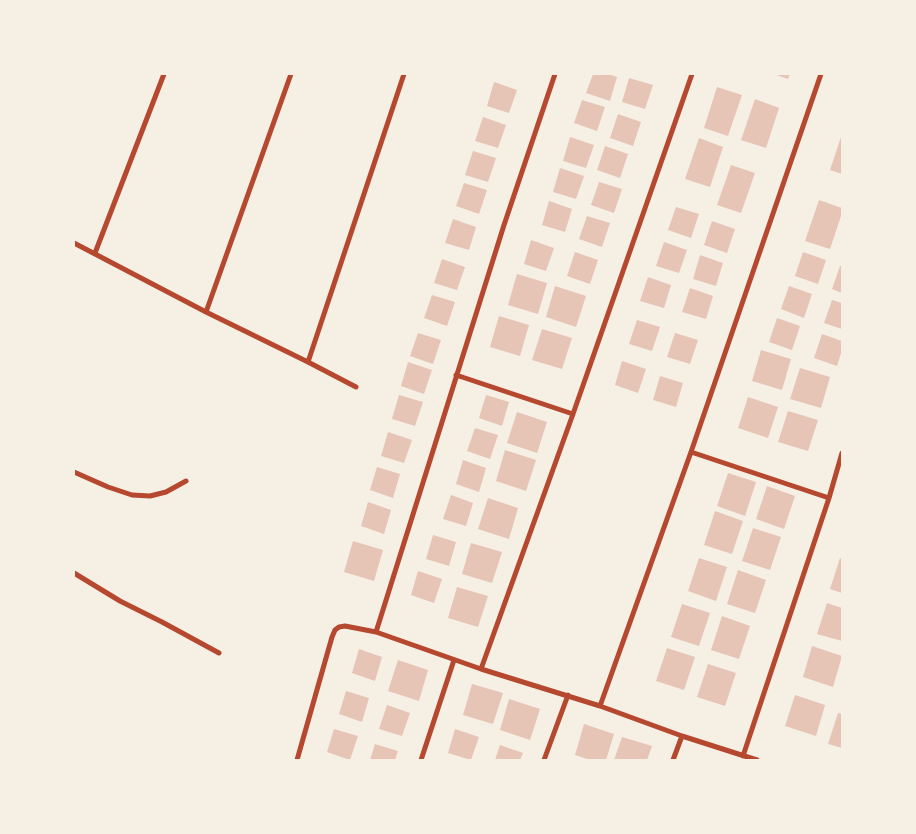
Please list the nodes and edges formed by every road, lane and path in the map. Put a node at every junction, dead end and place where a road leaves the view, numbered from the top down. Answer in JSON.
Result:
{"nodes":[{"id":1,"x":164,"y":74,"type":"edge"},
{"id":2,"x":291,"y":74,"type":"edge"},
{"id":3,"x":404,"y":74,"type":"edge"},
{"id":4,"x":555,"y":74,"type":"edge"},
{"id":5,"x":692,"y":74,"type":"edge"},
{"id":6,"x":821,"y":74,"type":"edge"},
{"id":7,"x":74,"y":243,"type":"edge"},
{"id":8,"x":95,"y":253,"type":"junction"},
{"id":9,"x":206,"y":312,"type":"junction"},
{"id":10,"x":308,"y":362,"type":"junction"},
{"id":11,"x":456,"y":375,"type":"junction"},
{"id":12,"x":356,"y":388,"type":"dead end"},
{"id":13,"x":573,"y":414,"type":"junction"},
{"id":14,"x":691,"y":452,"type":"junction"},
{"id":15,"x":842,"y":453,"type":"edge"},
{"id":16,"x":74,"y":472,"type":"edge"},
{"id":17,"x":186,"y":481,"type":"dead end"},
{"id":18,"x":829,"y":498,"type":"junction"},
{"id":19,"x":74,"y":573,"type":"edge"},
{"id":20,"x":376,"y":632,"type":"junction"},
{"id":21,"x":219,"y":653,"type":"dead end"},
{"id":22,"x":454,"y":660,"type":"junction"},
{"id":23,"x":481,"y":669,"type":"junction"},
{"id":24,"x":568,"y":695,"type":"junction"},
{"id":25,"x":600,"y":706,"type":"junction"},
{"id":26,"x":682,"y":736,"type":"junction"},
{"id":27,"x":743,"y":756,"type":"junction"},
{"id":28,"x":297,"y":760,"type":"edge"},
{"id":29,"x":421,"y":760,"type":"edge"},
{"id":30,"x":544,"y":760,"type":"edge"},
{"id":31,"x":673,"y":760,"type":"edge"},
{"id":32,"x":757,"y":760,"type":"edge"}],
"edges":[{"from":1,"to":8,"type":"street"},
{"from":2,"to":9,"type":"street"},
{"from":3,"to":10,"type":"street"},
{"from":4,"to":11,"type":"street"},
{"from":5,"to":13,"type":"street"},
{"from":6,"to":14,"type":"street"},
{"from":7,"to":8,"type":"street"},
{"from":8,"to":9,"type":"street"},
{"from":9,"to":10,"type":"street"},
{"from":10,"to":12,"type":"street"},
{"from":11,"to":13,"type":"street"},
{"from":11,"to":20,"type":"street"},
{"from":13,"to":23,"type":"street"},
{"from":14,"to":18,"type":"street"},
{"from":14,"to":25,"type":"street"},
{"from":15,"to":18,"type":"street"},
{"from":16,"to":17,"type":"street"},
{"from":18,"to":27,"type":"street"},
{"from":19,"to":21,"type":"street"},
{"from":20,"to":22,"type":"street"},
{"from":20,"to":28,"type":"street"},
{"from":22,"to":23,"type":"street"},
{"from":22,"to":29,"type":"street"},
{"from":23,"to":24,"type":"street"},
{"from":24,"to":25,"type":"street"},
{"from":24,"to":30,"type":"street"},
{"from":25,"to":26,"type":"street"},
{"from":26,"to":27,"type":"street"},
{"from":26,"to":31,"type":"street"},
{"from":27,"to":32,"type":"street"}]}
